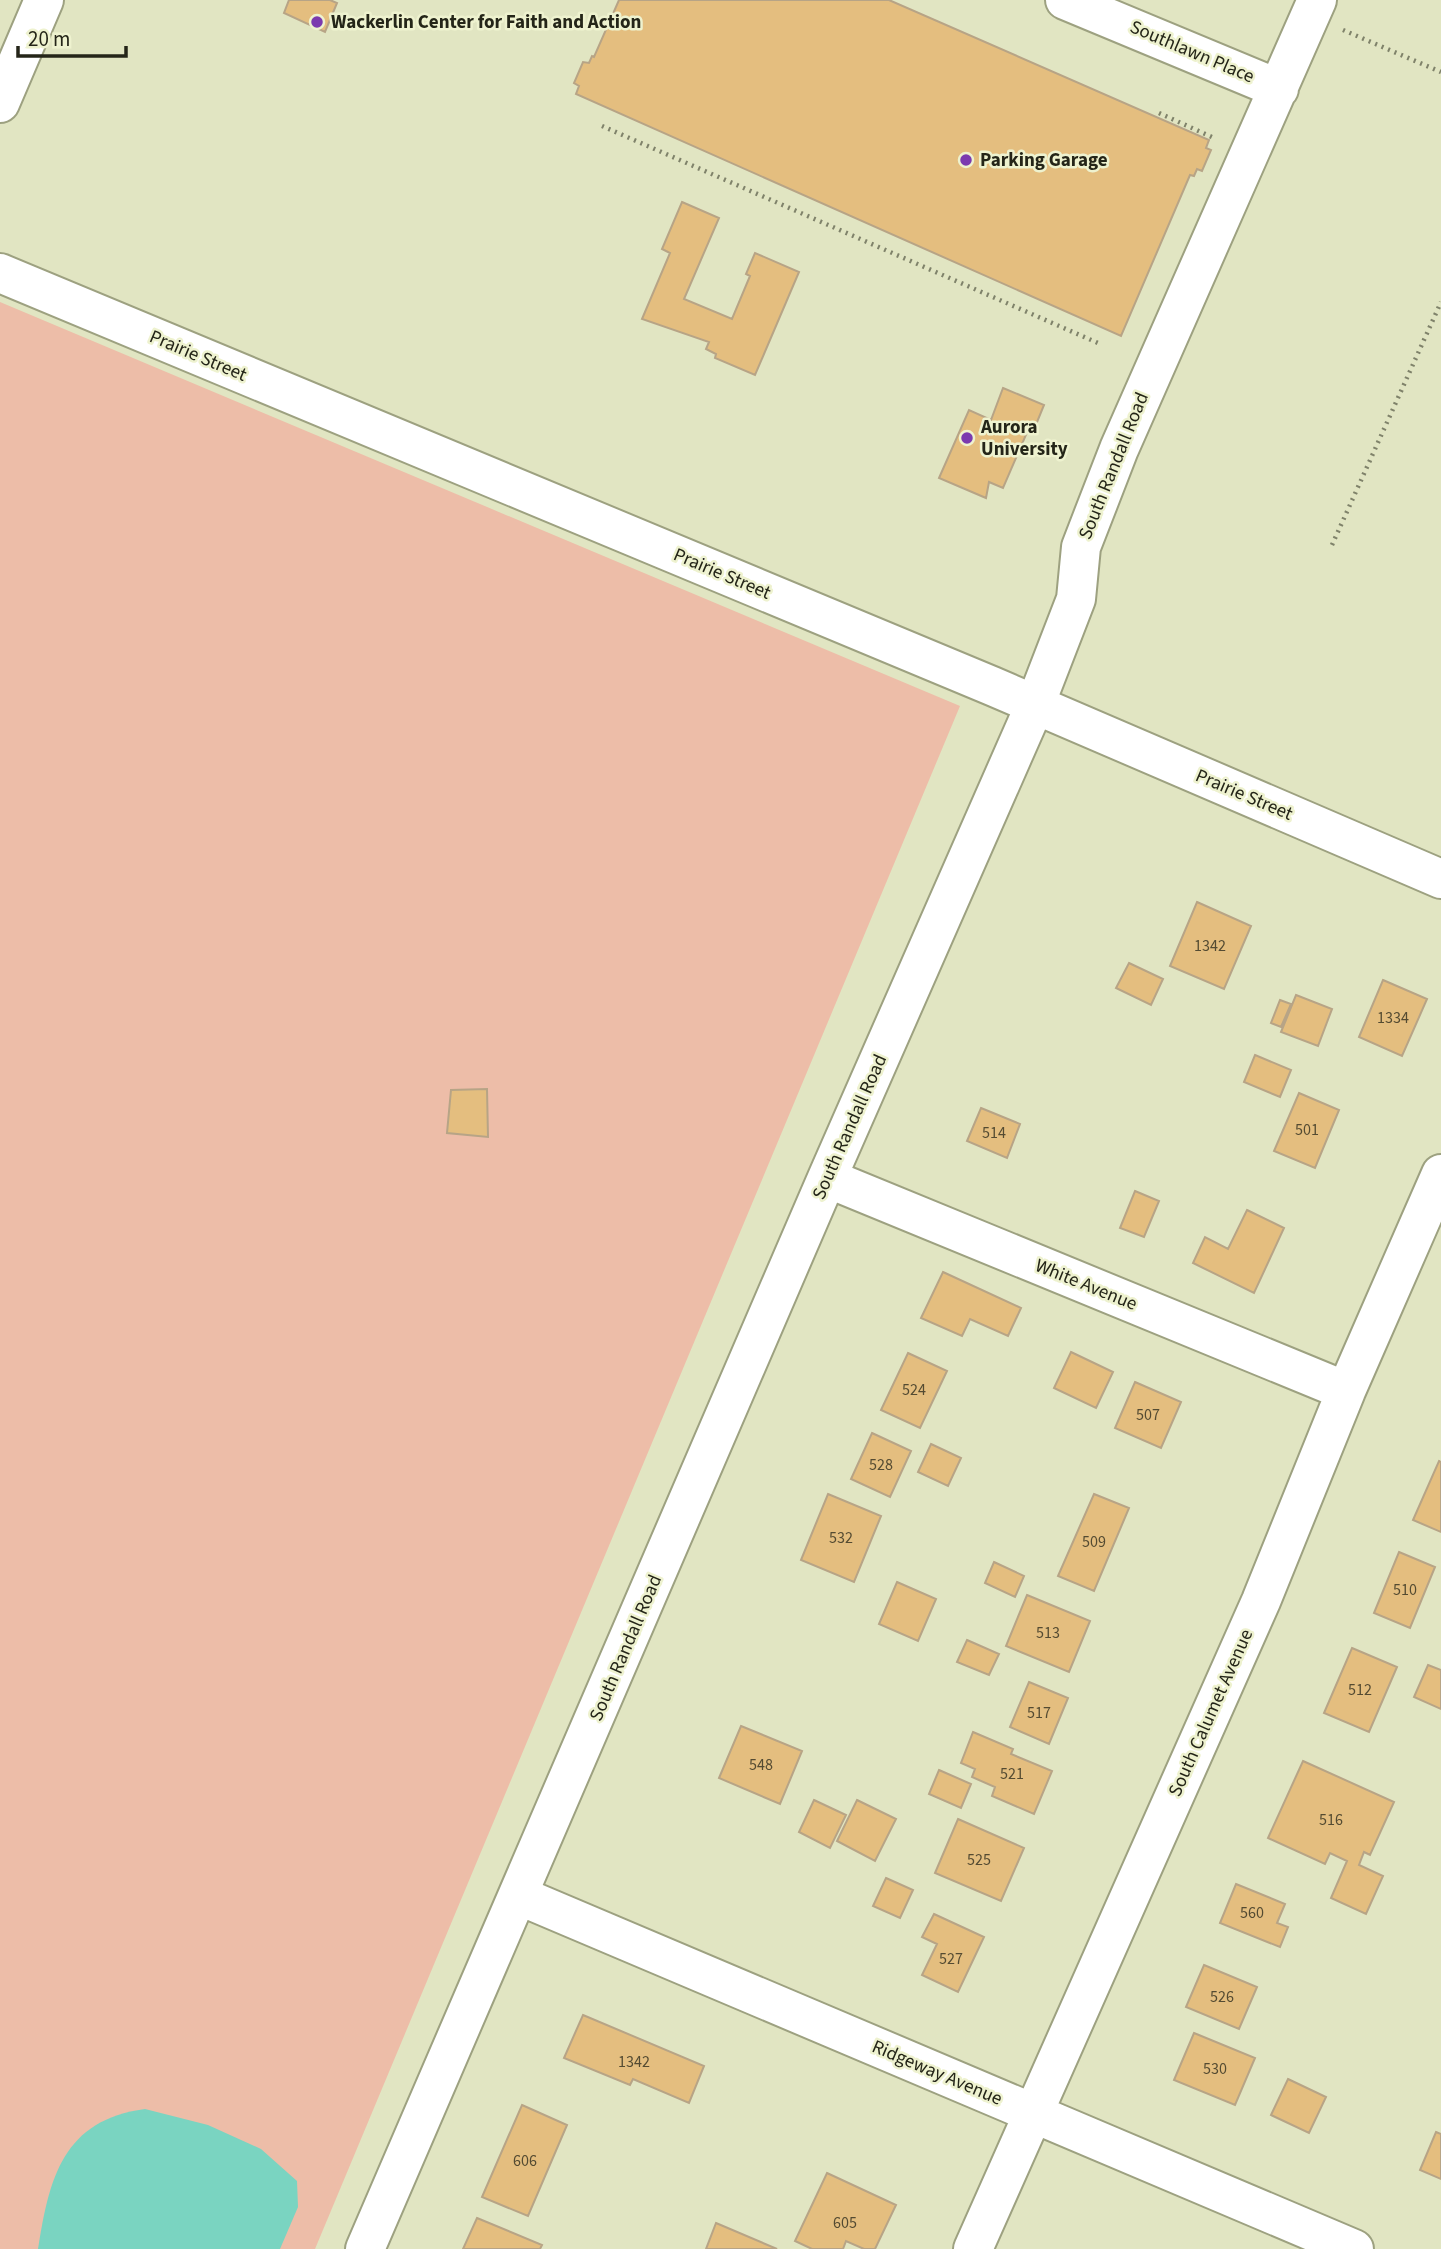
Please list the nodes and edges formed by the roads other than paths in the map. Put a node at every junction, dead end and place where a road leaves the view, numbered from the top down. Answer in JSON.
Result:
{"nodes":[{"id":1,"x":44,"y":0,"type":"edge"},
{"id":2,"x":1065,"y":0,"type":"edge"},
{"id":3,"x":1313,"y":8,"type":"edge"},
{"id":4,"x":1279,"y":89,"type":"junction"},
{"id":5,"x":0,"y":103,"type":"edge"},
{"id":6,"x":0,"y":273,"type":"edge"},
{"id":7,"x":1035,"y":705,"type":"junction"},
{"id":8,"x":1441,"y":879,"type":"edge"},
{"id":9,"x":1441,"y":1174,"type":"edge"},
{"id":10,"x":827,"y":1178,"type":"junction"},
{"id":11,"x":1346,"y":1391,"type":"junction"},
{"id":12,"x":520,"y":1896,"type":"junction"},
{"id":13,"x":1032,"y":2113,"type":"junction"},
{"id":14,"x":365,"y":2249,"type":"edge"},
{"id":15,"x":972,"y":2249,"type":"edge"},
{"id":16,"x":1354,"y":2249,"type":"edge"}],
"edges":[{"from":1,"to":5,"type":"street"},
{"from":2,"to":4,"type":"street","name":"Southlawn Place"},
{"from":3,"to":4,"type":"street","name":"South Randall Road"},
{"from":4,"to":7,"type":"street","name":"South Randall Road"},
{"from":6,"to":7,"type":"street","name":"Prairie Street"},
{"from":7,"to":8,"type":"street","name":"Prairie Street"},
{"from":7,"to":10,"type":"street","name":"South Randall Road"},
{"from":9,"to":11,"type":"street","name":"South Calumet Avenue"},
{"from":10,"to":11,"type":"street","name":"White Avenue"},
{"from":10,"to":12,"type":"street","name":"South Randall Road"},
{"from":11,"to":13,"type":"street","name":"South Calumet Avenue"},
{"from":12,"to":13,"type":"street","name":"Ridgeway Avenue"},
{"from":12,"to":14,"type":"street","name":"South Randall Road"},
{"from":13,"to":15,"type":"street","name":"South Calumet Avenue"},
{"from":13,"to":16,"type":"street","name":"Ridgeway Avenue"}]}
